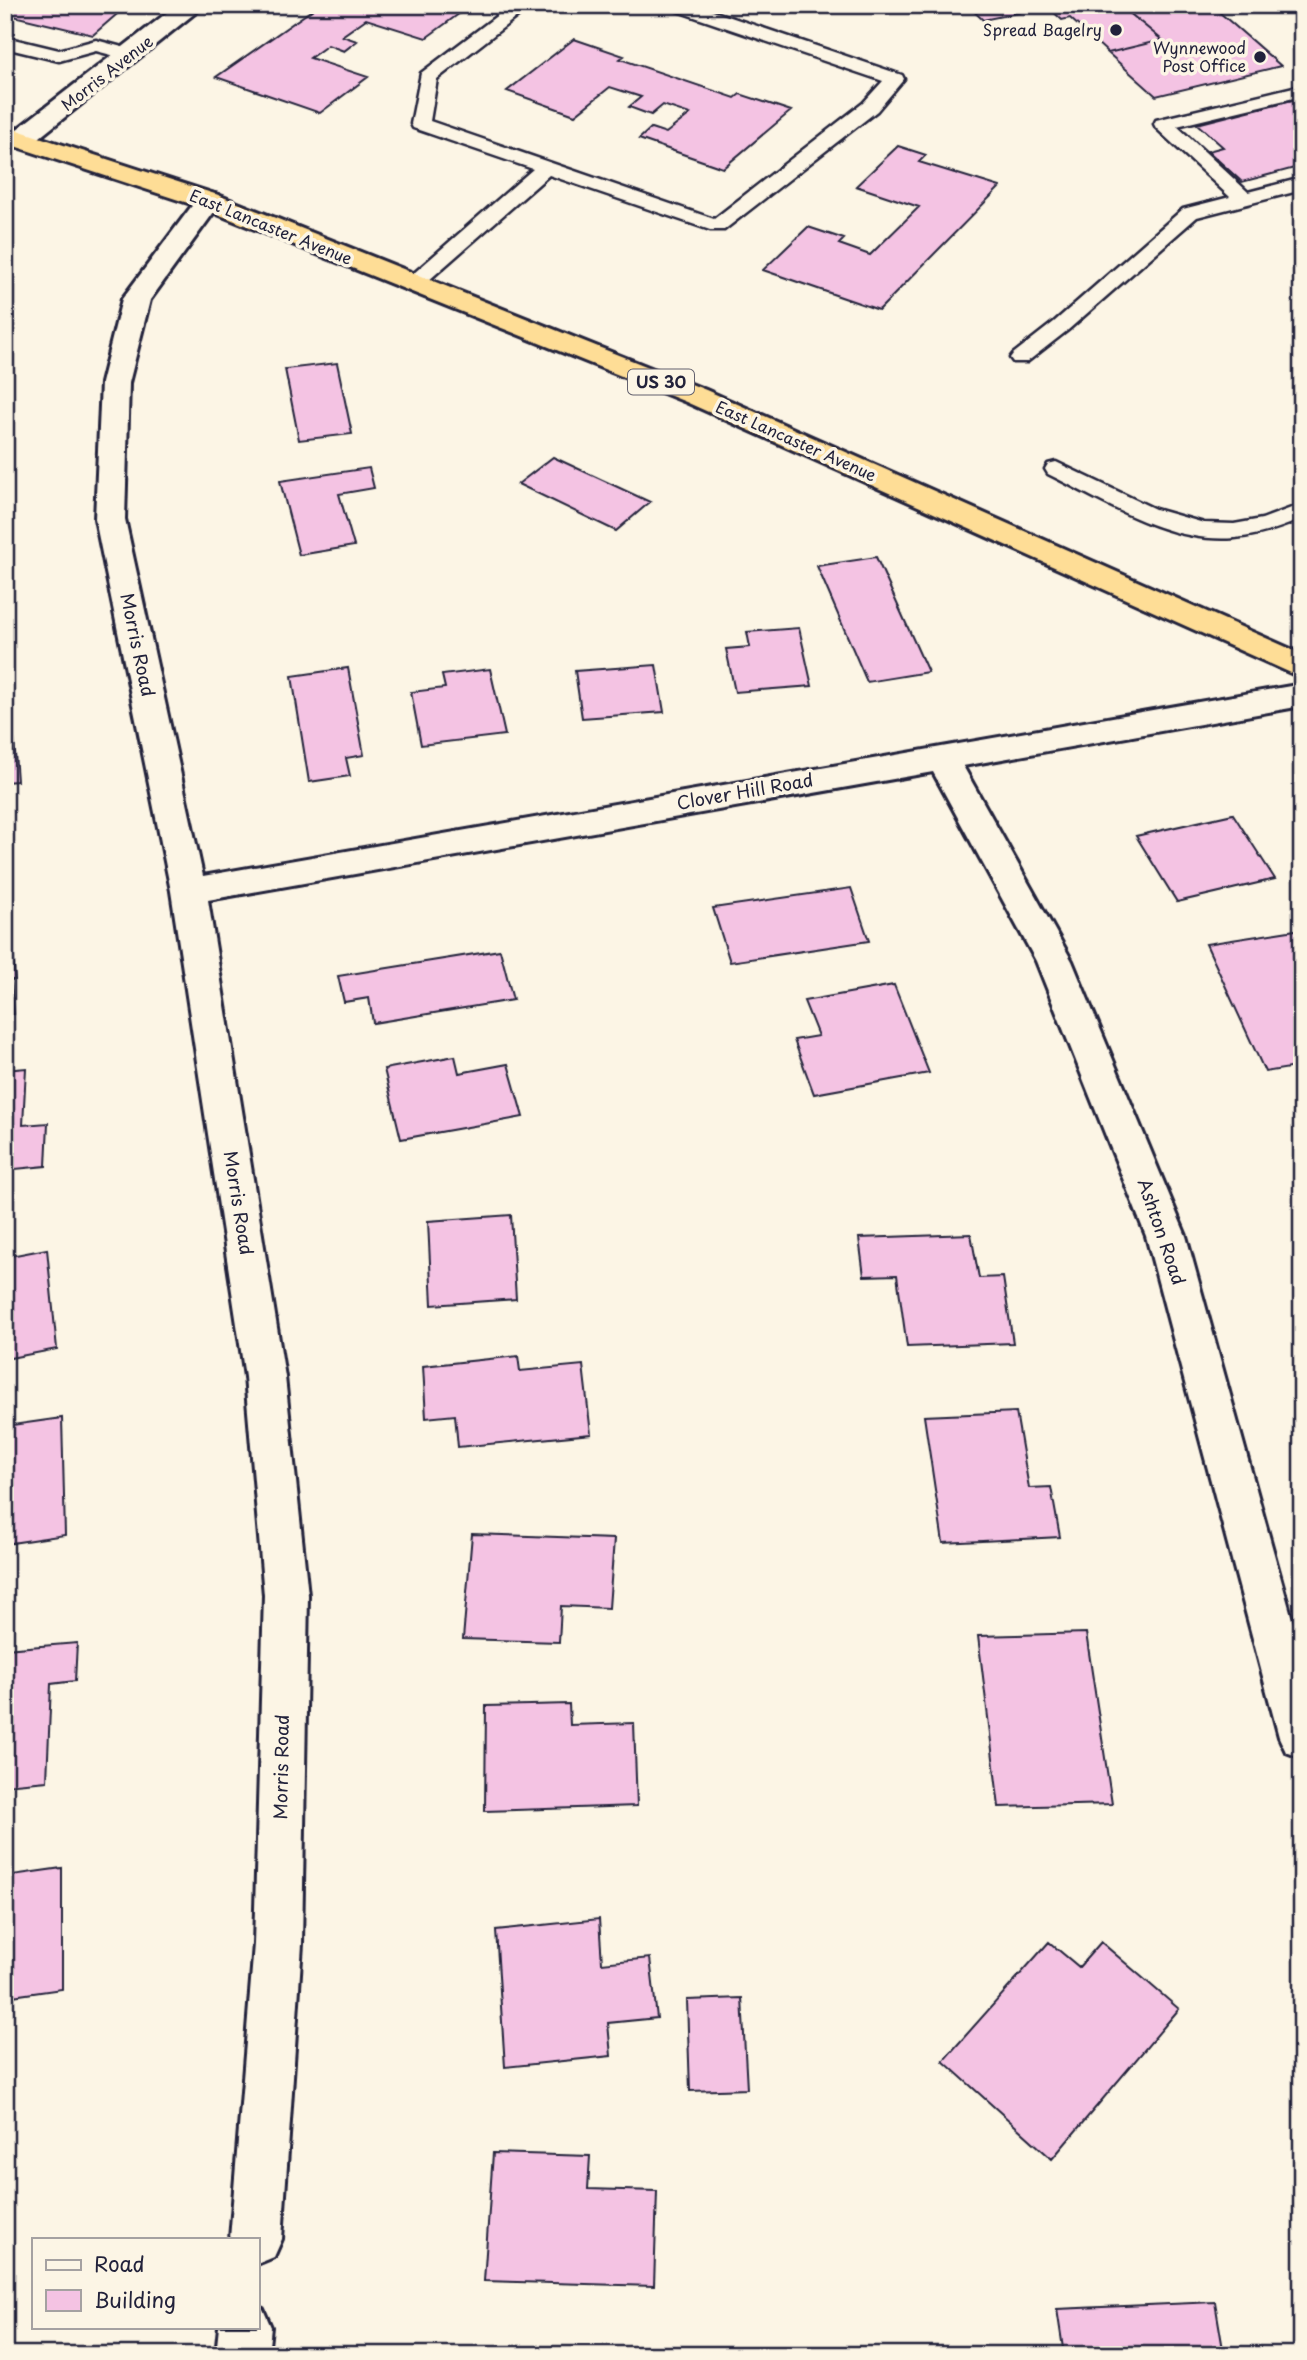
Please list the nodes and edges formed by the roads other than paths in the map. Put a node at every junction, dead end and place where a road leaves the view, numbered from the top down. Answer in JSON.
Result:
{"nodes":[{"id":1,"x":193,"y":5,"type":"edge"},
{"id":2,"x":523,"y":5,"type":"edge"},
{"id":3,"x":677,"y":5,"type":"edge"},
{"id":4,"x":5,"y":42,"type":"edge"},
{"id":5,"x":131,"y":55,"type":"junction"},
{"id":6,"x":1302,"y":90,"type":"edge"},
{"id":7,"x":13,"y":137,"type":"edge"},
{"id":8,"x":547,"y":167,"type":"junction"},
{"id":9,"x":1302,"y":184,"type":"edge"},
{"id":10,"x":1244,"y":199,"type":"junction"},
{"id":11,"x":209,"y":201,"type":"junction"},
{"id":12,"x":413,"y":285,"type":"junction"},
{"id":13,"x":1020,"y":358,"type":"dead end"},
{"id":14,"x":1056,"y":469,"type":"dead end"},
{"id":15,"x":1302,"y":511,"type":"edge"},
{"id":16,"x":1302,"y":667,"type":"edge"},
{"id":17,"x":1302,"y":695,"type":"edge"},
{"id":18,"x":942,"y":758,"type":"junction"},
{"id":19,"x":189,"y":891,"type":"junction"},
{"id":20,"x":1302,"y":1737,"type":"edge"},
{"id":21,"x":256,"y":2238,"type":"edge"},
{"id":22,"x":246,"y":2328,"type":"edge"},
{"id":23,"x":242,"y":2355,"type":"edge"}],
"edges":[{"from":1,"to":5,"type":"street","name":"Morris Avenue"},
{"from":2,"to":8,"type":"lane"},
{"from":3,"to":8,"type":"lane"},
{"from":4,"to":5,"type":"lane"},
{"from":5,"to":7,"type":"street","name":"Morris Avenue"},
{"from":6,"to":10,"type":"lane"},
{"from":7,"to":11,"type":"highway","name":"East Lancaster Avenue","number":"US 30"},
{"from":8,"to":12,"type":"lane"},
{"from":9,"to":10,"type":"lane"},
{"from":10,"to":13,"type":"lane"},
{"from":11,"to":12,"type":"highway","name":"East Lancaster Avenue","number":"US 30"},
{"from":11,"to":19,"type":"street","name":"Morris Road"},
{"from":12,"to":16,"type":"highway","name":"East Lancaster Avenue","number":"US 30"},
{"from":14,"to":15,"type":"lane"},
{"from":17,"to":18,"type":"street","name":"Clover Hill Road"},
{"from":18,"to":19,"type":"street","name":"Clover Hill Road"},
{"from":18,"to":20,"type":"street","name":"Ashton Road"},
{"from":19,"to":21,"type":"street","name":"Morris Road"},
{"from":22,"to":23,"type":"street"}]}
